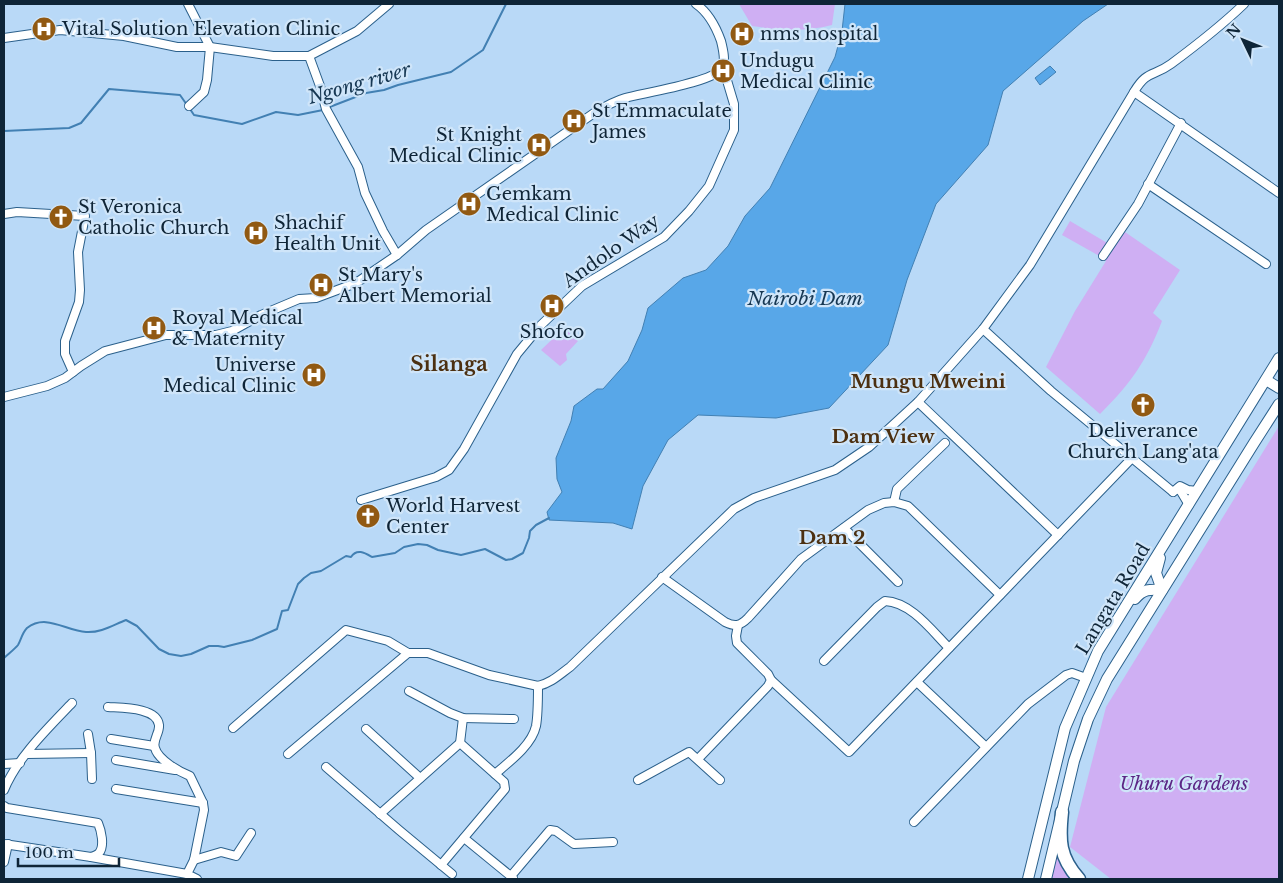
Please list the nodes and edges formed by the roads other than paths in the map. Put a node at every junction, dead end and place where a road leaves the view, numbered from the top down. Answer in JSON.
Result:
{"nodes":[{"id":1,"x":188,"y":4,"type":"edge"},
{"id":2,"x":374,"y":4,"type":"edge"},
{"id":3,"x":389,"y":4,"type":"edge"},
{"id":4,"x":696,"y":4,"type":"edge"},
{"id":5,"x":1244,"y":4,"type":"edge"},
{"id":6,"x":380,"y":11,"type":"junction"},
{"id":7,"x":4,"y":38,"type":"edge"},
{"id":8,"x":210,"y":47,"type":"junction"},
{"id":9,"x":309,"y":56,"type":"junction"},
{"id":10,"x":723,"y":67,"type":"junction"},
{"id":11,"x":1134,"y":92,"type":"junction"},
{"id":12,"x":191,"y":105,"type":"dead end"},
{"id":13,"x":1180,"y":124,"type":"junction"},
{"id":14,"x":1148,"y":184,"type":"junction"},
{"id":15,"x":1279,"y":193,"type":"edge"},
{"id":16,"x":4,"y":214,"type":"edge"},
{"id":17,"x":397,"y":255,"type":"junction"},
{"id":18,"x":1104,"y":256,"type":"dead end"},
{"id":19,"x":1266,"y":264,"type":"dead end"},
{"id":20,"x":983,"y":330,"type":"junction"},
{"id":21,"x":1279,"y":358,"type":"edge"},
{"id":22,"x":73,"y":372,"type":"junction"},
{"id":23,"x":1266,"y":380,"type":"junction"},
{"id":24,"x":1279,"y":388,"type":"edge"},
{"id":25,"x":4,"y":397,"type":"edge"},
{"id":26,"x":918,"y":402,"type":"junction"},
{"id":27,"x":1279,"y":404,"type":"edge"},
{"id":28,"x":945,"y":443,"type":"dead end"},
{"id":29,"x":1132,"y":458,"type":"junction"},
{"id":30,"x":1198,"y":490,"type":"junction"},
{"id":31,"x":1173,"y":492,"type":"junction"},
{"id":32,"x":361,"y":500,"type":"dead end"},
{"id":33,"x":894,"y":502,"type":"junction"},
{"id":34,"x":1189,"y":505,"type":"junction"},
{"id":35,"x":1175,"y":527,"type":"junction"},
{"id":36,"x":844,"y":528,"type":"junction"},
{"id":37,"x":1058,"y":536,"type":"junction"},
{"id":38,"x":662,"y":577,"type":"junction"},
{"id":39,"x":898,"y":582,"type":"dead end"},
{"id":40,"x":1162,"y":590,"type":"junction"},
{"id":41,"x":1000,"y":594,"type":"junction"},
{"id":42,"x":738,"y":625,"type":"junction"},
{"id":43,"x":949,"y":648,"type":"junction"},
{"id":44,"x":1098,"y":651,"type":"junction"},
{"id":45,"x":408,"y":653,"type":"junction"},
{"id":46,"x":824,"y":661,"type":"dead end"},
{"id":47,"x":1086,"y":678,"type":"junction"},
{"id":48,"x":771,"y":680,"type":"junction"},
{"id":49,"x":917,"y":682,"type":"junction"},
{"id":50,"x":538,"y":686,"type":"junction"},
{"id":51,"x":409,"y":691,"type":"dead end"},
{"id":52,"x":72,"y":703,"type":"dead end"},
{"id":53,"x":108,"y":707,"type":"dead end"},
{"id":54,"x":463,"y":718,"type":"junction"},
{"id":55,"x":514,"y":719,"type":"dead end"},
{"id":56,"x":234,"y":728,"type":"dead end"},
{"id":57,"x":366,"y":729,"type":"dead end"},
{"id":58,"x":88,"y":734,"type":"dead end"},
{"id":59,"x":111,"y":739,"type":"dead end"},
{"id":60,"x":460,"y":743,"type":"junction"},
{"id":61,"x":154,"y":746,"type":"junction"},
{"id":62,"x":986,"y":747,"type":"junction"},
{"id":63,"x":91,"y":753,"type":"junction"},
{"id":64,"x":27,"y":754,"type":"junction"},
{"id":65,"x":288,"y":754,"type":"dead end"},
{"id":66,"x":698,"y":759,"type":"junction"},
{"id":67,"x":116,"y":760,"type":"dead end"},
{"id":68,"x":20,"y":763,"type":"junction"},
{"id":69,"x":4,"y":764,"type":"edge"},
{"id":70,"x":326,"y":767,"type":"dead end"},
{"id":71,"x":177,"y":770,"type":"junction"},
{"id":72,"x":495,"y":774,"type":"junction"},
{"id":73,"x":420,"y":778,"type":"junction"},
{"id":74,"x":92,"y":779,"type":"dead end"},
{"id":75,"x":638,"y":780,"type":"dead end"},
{"id":76,"x":720,"y":780,"type":"dead end"},
{"id":77,"x":4,"y":790,"type":"edge"},
{"id":78,"x":116,"y":790,"type":"dead end"},
{"id":79,"x":204,"y":803,"type":"junction"},
{"id":80,"x":4,"y":806,"type":"edge"},
{"id":81,"x":1062,"y":812,"type":"junction"},
{"id":82,"x":380,"y":814,"type":"junction"},
{"id":83,"x":914,"y":822,"type":"dead end"},
{"id":84,"x":251,"y":833,"type":"dead end"},
{"id":85,"x":464,"y":838,"type":"junction"},
{"id":86,"x":613,"y":842,"type":"dead end"},
{"id":87,"x":6,"y":844,"type":"edge"},
{"id":88,"x":91,"y":857,"type":"junction"},
{"id":89,"x":194,"y":860,"type":"junction"},
{"id":90,"x":4,"y":862,"type":"edge"},
{"id":91,"x":441,"y":865,"type":"junction"},
{"id":92,"x":187,"y":874,"type":"junction"},
{"id":93,"x":452,"y":874,"type":"dead end"},
{"id":94,"x":513,"y":878,"type":"edge"},
{"id":95,"x":197,"y":879,"type":"edge"},
{"id":96,"x":1028,"y":879,"type":"edge"},
{"id":97,"x":1046,"y":879,"type":"edge"},
{"id":98,"x":1079,"y":879,"type":"edge"}],
"edges":[{"from":1,"to":8,"type":"street"},
{"from":2,"to":6,"type":"street"},
{"from":3,"to":6,"type":"street"},
{"from":4,"to":10,"type":"street","name":"Andolo Way"},
{"from":5,"to":11,"type":"street"},
{"from":6,"to":9,"type":"street"},
{"from":7,"to":8,"type":"street"},
{"from":8,"to":9,"type":"street"},
{"from":8,"to":12,"type":"street"},
{"from":9,"to":17,"type":"street"},
{"from":10,"to":17,"type":"street"},
{"from":10,"to":32,"type":"street","name":"Andolo Way"},
{"from":11,"to":13,"type":"street"},
{"from":11,"to":20,"type":"street"},
{"from":13,"to":14,"type":"street"},
{"from":13,"to":15,"type":"street"},
{"from":14,"to":18,"type":"street"},
{"from":14,"to":19,"type":"street"},
{"from":16,"to":22,"type":"street"},
{"from":17,"to":22,"type":"street"},
{"from":20,"to":26,"type":"street"},
{"from":20,"to":29,"type":"street"},
{"from":21,"to":23,"type":"main road","name":"Langata Road"},
{"from":22,"to":25,"type":"street"},
{"from":23,"to":24,"type":"main road"},
{"from":23,"to":30,"type":"main road","name":"Langata Road"},
{"from":26,"to":37,"type":"street"},
{"from":26,"to":38,"type":"street"},
{"from":27,"to":40,"type":"main road","name":"Langata Road"},
{"from":28,"to":33,"type":"street"},
{"from":29,"to":31,"type":"street"},
{"from":29,"to":37,"type":"street"},
{"from":30,"to":31,"type":"street"},
{"from":30,"to":34,"type":"main road","name":"Langata Road"},
{"from":31,"to":34,"type":"street"},
{"from":33,"to":36,"type":"street"},
{"from":33,"to":41,"type":"street"},
{"from":34,"to":35,"type":"main road","name":"Langata Road"},
{"from":35,"to":40,"type":"main road"},
{"from":35,"to":44,"type":"main road","name":"Langata Road"},
{"from":36,"to":39,"type":"street"},
{"from":36,"to":42,"type":"street"},
{"from":37,"to":41,"type":"street"},
{"from":38,"to":42,"type":"street"},
{"from":38,"to":50,"type":"street"},
{"from":40,"to":44,"type":"main road"},
{"from":40,"to":81,"type":"main road","name":"Langata Road"},
{"from":41,"to":43,"type":"street"},
{"from":42,"to":48,"type":"street"},
{"from":43,"to":46,"type":"street"},
{"from":43,"to":49,"type":"street"},
{"from":44,"to":47,"type":"main road","name":"Langata Road"},
{"from":45,"to":50,"type":"street"},
{"from":45,"to":56,"type":"street"},
{"from":45,"to":65,"type":"street"},
{"from":47,"to":62,"type":"street"},
{"from":47,"to":96,"type":"main road","name":"Langata Road"},
{"from":48,"to":49,"type":"street"},
{"from":48,"to":66,"type":"street"},
{"from":49,"to":62,"type":"street"},
{"from":50,"to":72,"type":"street"},
{"from":51,"to":54,"type":"street"},
{"from":52,"to":64,"type":"street"},
{"from":53,"to":61,"type":"street"},
{"from":54,"to":55,"type":"street"},
{"from":54,"to":60,"type":"street"},
{"from":57,"to":73,"type":"street"},
{"from":58,"to":63,"type":"street"},
{"from":59,"to":61,"type":"street"},
{"from":60,"to":72,"type":"street"},
{"from":60,"to":73,"type":"street"},
{"from":61,"to":71,"type":"street"},
{"from":62,"to":83,"type":"street"},
{"from":63,"to":64,"type":"street"},
{"from":63,"to":74,"type":"street"},
{"from":64,"to":68,"type":"street"},
{"from":66,"to":75,"type":"street"},
{"from":66,"to":76,"type":"street"},
{"from":67,"to":71,"type":"street"},
{"from":68,"to":69,"type":"street"},
{"from":68,"to":77,"type":"street"},
{"from":70,"to":82,"type":"street"},
{"from":71,"to":79,"type":"street"},
{"from":72,"to":85,"type":"street"},
{"from":73,"to":82,"type":"street"},
{"from":78,"to":79,"type":"street"},
{"from":79,"to":89,"type":"street"},
{"from":80,"to":88,"type":"street"},
{"from":81,"to":97,"type":"main road","name":"Langata Road"},
{"from":81,"to":98,"type":"highway"},
{"from":82,"to":91,"type":"street"},
{"from":84,"to":89,"type":"street"},
{"from":85,"to":91,"type":"street"},
{"from":85,"to":94,"type":"street"},
{"from":86,"to":94,"type":"street"},
{"from":87,"to":88,"type":"street"},
{"from":87,"to":90,"type":"street"},
{"from":88,"to":92,"type":"street"},
{"from":89,"to":92,"type":"street"},
{"from":91,"to":93,"type":"street"},
{"from":92,"to":95,"type":"street"}]}
